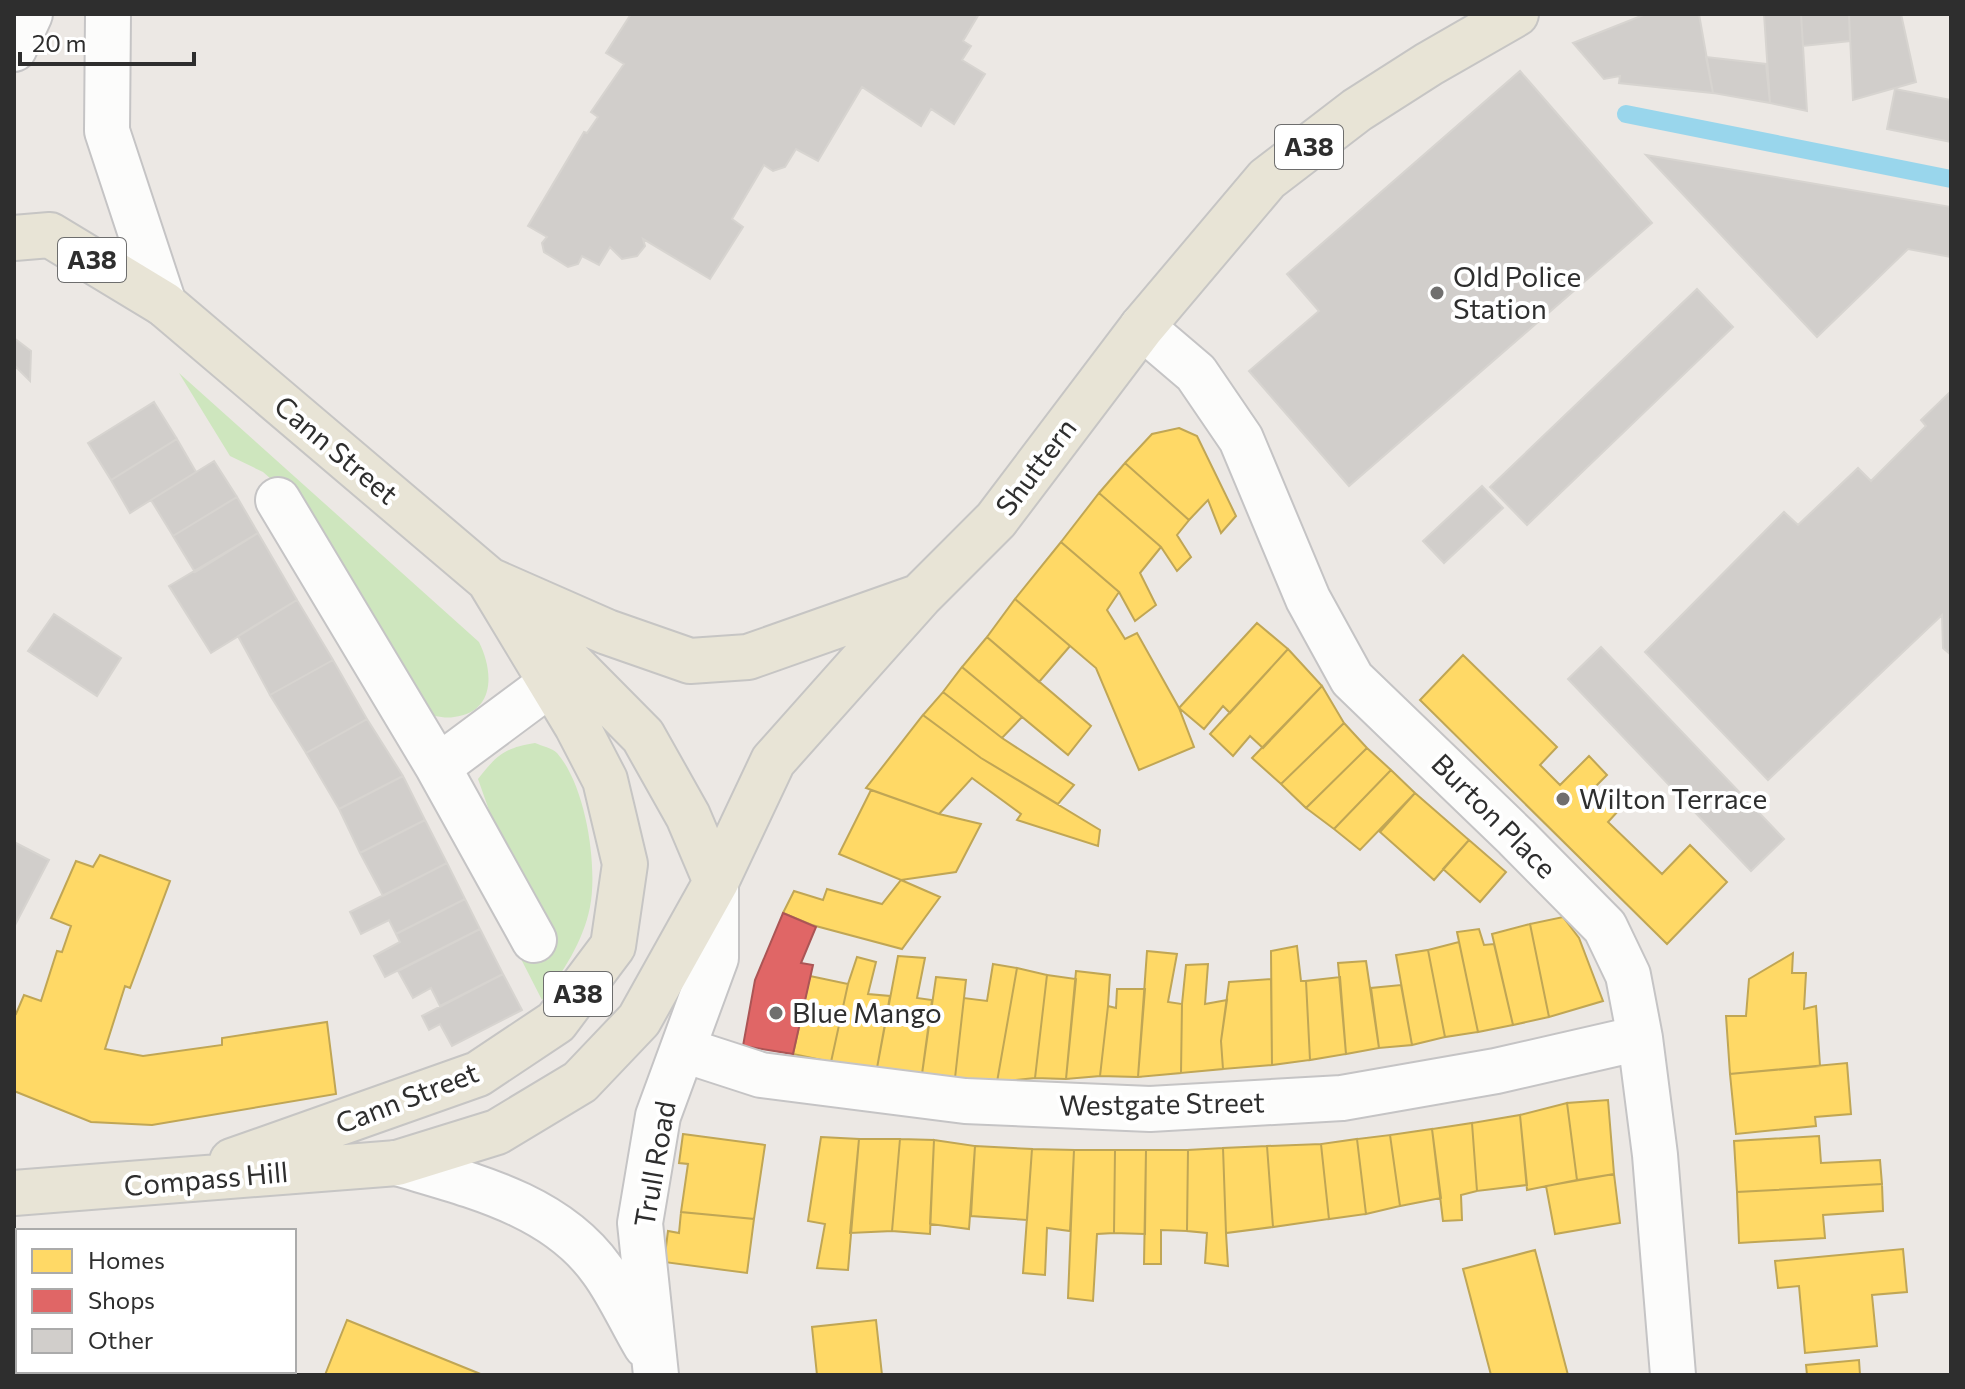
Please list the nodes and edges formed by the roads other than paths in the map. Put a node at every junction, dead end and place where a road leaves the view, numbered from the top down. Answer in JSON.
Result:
{"nodes":[{"id":1,"x":30,"y":14,"type":"edge"},
{"id":2,"x":108,"y":14,"type":"edge"},
{"id":3,"x":1516,"y":14,"type":"edge"},
{"id":4,"x":14,"y":49,"type":"edge"},
{"id":5,"x":14,"y":238,"type":"edge"},
{"id":6,"x":164,"y":304,"type":"junction"},
{"id":7,"x":1142,"y":327,"type":"junction"},
{"id":8,"x":278,"y":500,"type":"dead end"},
{"id":9,"x":489,"y":580,"type":"junction"},
{"id":10,"x":920,"y":596,"type":"junction"},
{"id":11,"x":551,"y":683,"type":"junction"},
{"id":12,"x":438,"y":767,"type":"junction"},
{"id":13,"x":716,"y":882,"type":"junction"},
{"id":14,"x":534,"y":940,"type":"dead end"},
{"id":15,"x":1640,"y":1038,"type":"junction"},
{"id":16,"x":684,"y":1050,"type":"junction"},
{"id":17,"x":397,"y":1163,"type":"junction"},
{"id":18,"x":166,"y":1183,"type":"junction"},
{"id":19,"x":14,"y":1193,"type":"edge"},
{"id":20,"x":654,"y":1366,"type":"edge"},
{"id":21,"x":1673,"y":1375,"type":"edge"}],
"edges":[{"from":1,"to":4,"type":"street"},
{"from":2,"to":6,"type":"street"},
{"from":3,"to":7,"type":"main road","number":"A38"},
{"from":5,"to":6,"type":"main road","number":"A38"},
{"from":6,"to":9,"type":"main road","name":"Cann Street","number":"A38"},
{"from":7,"to":10,"type":"main road","name":"Shuttern","number":"A38"},
{"from":7,"to":15,"type":"street","name":"Burton Place"},
{"from":8,"to":12,"type":"street"},
{"from":9,"to":10,"type":"main road","number":"A38"},
{"from":9,"to":11,"type":"main road","name":"Cann Street","number":"A38"},
{"from":9,"to":13,"type":"main road","number":"A38"},
{"from":10,"to":13,"type":"main road","number":"A38"},
{"from":11,"to":12,"type":"street"},
{"from":11,"to":18,"type":"main road","name":"Cann Street","number":"A38"},
{"from":12,"to":14,"type":"street"},
{"from":13,"to":16,"type":"street","name":"Trull Road"},
{"from":13,"to":17,"type":"main road","number":"A38"},
{"from":15,"to":16,"type":"street","name":"Westgate Street"},
{"from":15,"to":21,"type":"street","name":"Burton Place"},
{"from":16,"to":20,"type":"street","name":"Trull Road"},
{"from":17,"to":18,"type":"main road","name":"Compass Hill","number":"A38"},
{"from":17,"to":20,"type":"street","name":"Trull Road"},
{"from":18,"to":19,"type":"main road","name":"Compass Hill","number":"A38"}]}
